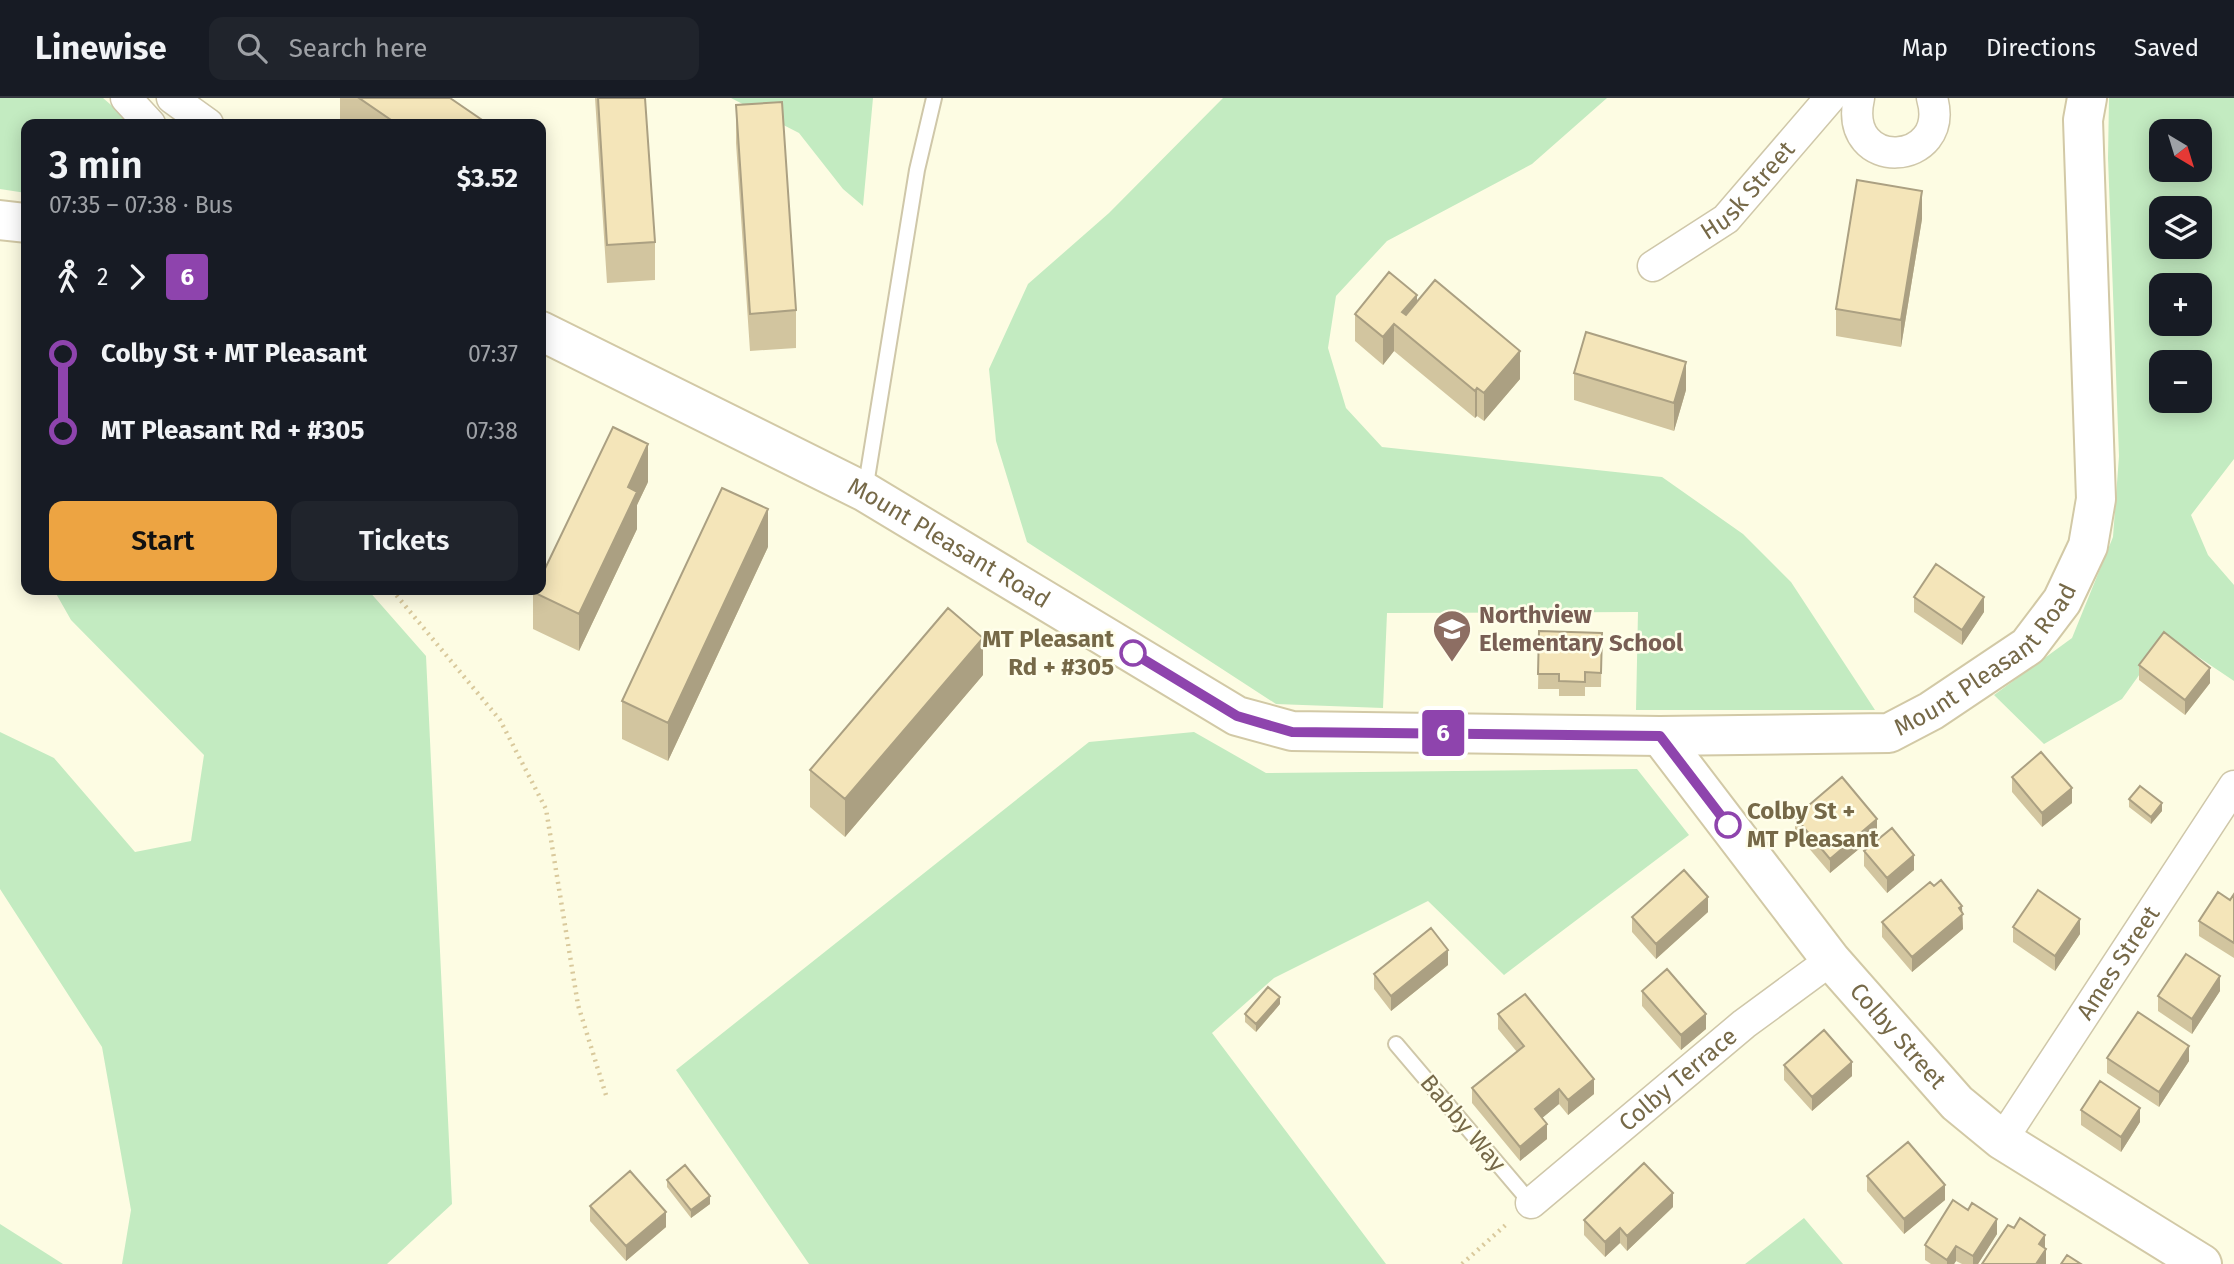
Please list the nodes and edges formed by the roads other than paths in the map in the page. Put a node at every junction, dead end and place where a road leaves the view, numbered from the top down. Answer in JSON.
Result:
{"nodes":[{"id":1,"x":126,"y":98,"type":"edge"},
{"id":2,"x":172,"y":98,"type":"edge"},
{"id":3,"x":934,"y":98,"type":"edge"},
{"id":4,"x":1830,"y":98,"type":"edge"},
{"id":5,"x":1859,"y":98,"type":"edge"},
{"id":6,"x":1932,"y":98,"type":"edge"},
{"id":7,"x":2087,"y":98,"type":"edge"},
{"id":8,"x":145,"y":119,"type":"edge"},
{"id":9,"x":201,"y":119,"type":"edge"},
{"id":10,"x":0,"y":220,"type":"edge"},
{"id":11,"x":21,"y":222,"type":"edge"},
{"id":12,"x":1653,"y":266,"type":"dead end"},
{"id":13,"x":546,"y":333,"type":"edge"},
{"id":14,"x":864,"y":492,"type":"junction"},
{"id":15,"x":1660,"y":736,"type":"junction"},
{"id":16,"x":2234,"y":786,"type":"edge"},
{"id":17,"x":1831,"y":960,"type":"junction"},
{"id":18,"x":1396,"y":1044,"type":"dead end"},
{"id":19,"x":2002,"y":1140,"type":"junction"},
{"id":20,"x":1531,"y":1203,"type":"joint"},
{"id":21,"x":2202,"y":1264,"type":"edge"}],
"edges":[{"from":1,"to":8,"type":"street"},
{"from":2,"to":9,"type":"street"},
{"from":3,"to":14,"type":"lane"},
{"from":4,"to":12,"type":"street","name":"Husk Street"},
{"from":5,"to":6,"type":"street"},
{"from":7,"to":15,"type":"street","name":"Mount Pleasant Road"},
{"from":10,"to":11,"type":"street"},
{"from":13,"to":14,"type":"street","name":"Mount Pleasant Road"},
{"from":14,"to":15,"type":"street","name":"Mount Pleasant Road"},
{"from":15,"to":17,"type":"street","name":"Colby Street"},
{"from":16,"to":19,"type":"street","name":"Ames Street"},
{"from":17,"to":19,"type":"street","name":"Colby Street"},
{"from":17,"to":20,"type":"street","name":"Colby Terrace"},
{"from":18,"to":20,"type":"lane","name":"Babby Way"},
{"from":19,"to":21,"type":"street","name":"Colby Street"}]}
